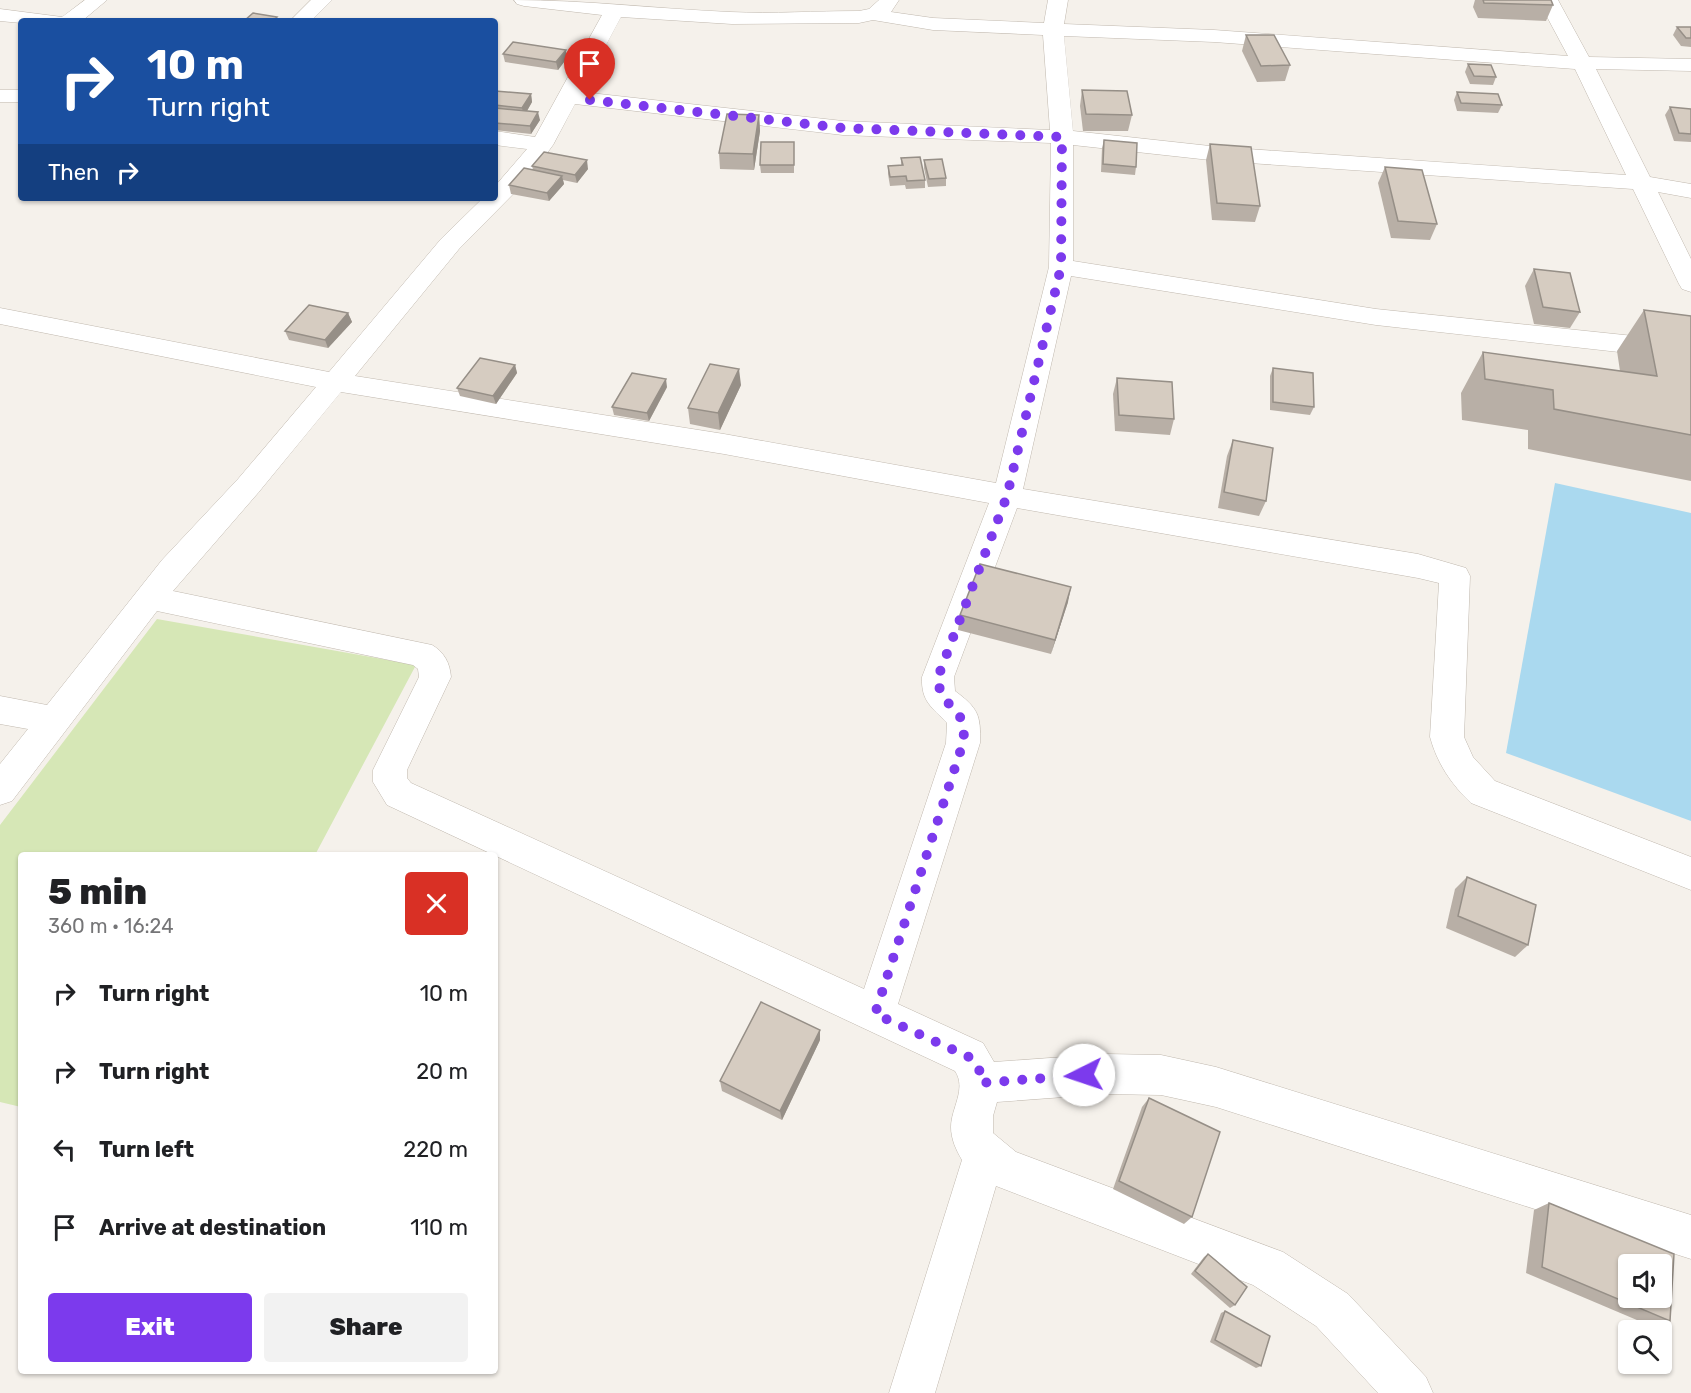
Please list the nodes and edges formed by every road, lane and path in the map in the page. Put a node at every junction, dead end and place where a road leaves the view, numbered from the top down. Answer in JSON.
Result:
{"nodes":[{"id":1,"x":97,"y":0,"type":"edge"},
{"id":2,"x":322,"y":0,"type":"edge"},
{"id":3,"x":524,"y":0,"type":"edge"},
{"id":4,"x":1058,"y":0,"type":"edge"},
{"id":5,"x":1548,"y":0,"type":"edge"},
{"id":6,"x":882,"y":7,"type":"edge"},
{"id":7,"x":737,"y":9,"type":"edge"},
{"id":8,"x":614,"y":11,"type":"junction"},
{"id":9,"x":0,"y":15,"type":"edge"},
{"id":10,"x":28,"y":18,"type":"edge"},
{"id":11,"x":73,"y":18,"type":"edge"},
{"id":12,"x":303,"y":18,"type":"edge"},
{"id":13,"x":1053,"y":29,"type":"junction"},
{"id":14,"x":1582,"y":63,"type":"junction"},
{"id":15,"x":1691,"y":65,"type":"edge"},
{"id":16,"x":0,"y":96,"type":"edge"},
{"id":17,"x":18,"y":96,"type":"edge"},
{"id":18,"x":567,"y":97,"type":"junction"},
{"id":19,"x":1062,"y":137,"type":"junction"},
{"id":20,"x":498,"y":138,"type":"edge"},
{"id":21,"x":542,"y":145,"type":"junction"},
{"id":22,"x":1642,"y":183,"type":"junction"},
{"id":23,"x":1691,"y":191,"type":"edge"},
{"id":24,"x":498,"y":196,"type":"edge"},
{"id":25,"x":493,"y":201,"type":"edge"},
{"id":26,"x":1061,"y":267,"type":"junction"},
{"id":27,"x":1691,"y":284,"type":"edge"},
{"id":28,"x":0,"y":316,"type":"edge"},
{"id":29,"x":1691,"y":351,"type":"edge"},
{"id":30,"x":335,"y":382,"type":"junction"},
{"id":31,"x":1007,"y":496,"type":"junction"},
{"id":32,"x":150,"y":598,"type":"junction"},
{"id":33,"x":0,"y":710,"type":"edge"},
{"id":34,"x":54,"y":720,"type":"junction"},
{"id":35,"x":0,"y":790,"type":"edge"},
{"id":36,"x":1691,"y":874,"type":"edge"},
{"id":37,"x":875,"y":1014,"type":"junction"},
{"id":38,"x":981,"y":1083,"type":"junction"},
{"id":39,"x":984,"y":1155,"type":"junction"},
{"id":40,"x":1691,"y":1237,"type":"edge"},
{"id":41,"x":912,"y":1393,"type":"edge"},
{"id":42,"x":1410,"y":1393,"type":"edge"}],
"edges":[{"from":1,"to":11,"type":"street"},
{"from":2,"to":12,"type":"street"},
{"from":3,"to":8,"type":"street"},
{"from":4,"to":13,"type":"street"},
{"from":5,"to":14,"type":"street"},
{"from":6,"to":7,"type":"street"},
{"from":6,"to":13,"type":"street"},
{"from":7,"to":8,"type":"street"},
{"from":8,"to":18,"type":"street"},
{"from":9,"to":10,"type":"street"},
{"from":13,"to":14,"type":"street"},
{"from":13,"to":19,"type":"street"},
{"from":14,"to":15,"type":"street"},
{"from":14,"to":22,"type":"street"},
{"from":16,"to":17,"type":"street"},
{"from":18,"to":19,"type":"street"},
{"from":18,"to":21,"type":"street"},
{"from":19,"to":22,"type":"street"},
{"from":19,"to":26,"type":"street"},
{"from":20,"to":21,"type":"street"},
{"from":21,"to":24,"type":"street"},
{"from":22,"to":23,"type":"street"},
{"from":22,"to":27,"type":"street"},
{"from":25,"to":30,"type":"street"},
{"from":26,"to":29,"type":"street"},
{"from":26,"to":31,"type":"street"},
{"from":28,"to":30,"type":"street"},
{"from":30,"to":31,"type":"street"},
{"from":30,"to":32,"type":"street"},
{"from":31,"to":36,"type":"street"},
{"from":31,"to":37,"type":"street"},
{"from":32,"to":34,"type":"street"},
{"from":32,"to":37,"type":"street"},
{"from":33,"to":34,"type":"street"},
{"from":34,"to":35,"type":"street"},
{"from":37,"to":38,"type":"street"},
{"from":38,"to":39,"type":"street"},
{"from":38,"to":40,"type":"street"},
{"from":39,"to":41,"type":"street"},
{"from":39,"to":42,"type":"street"}]}
